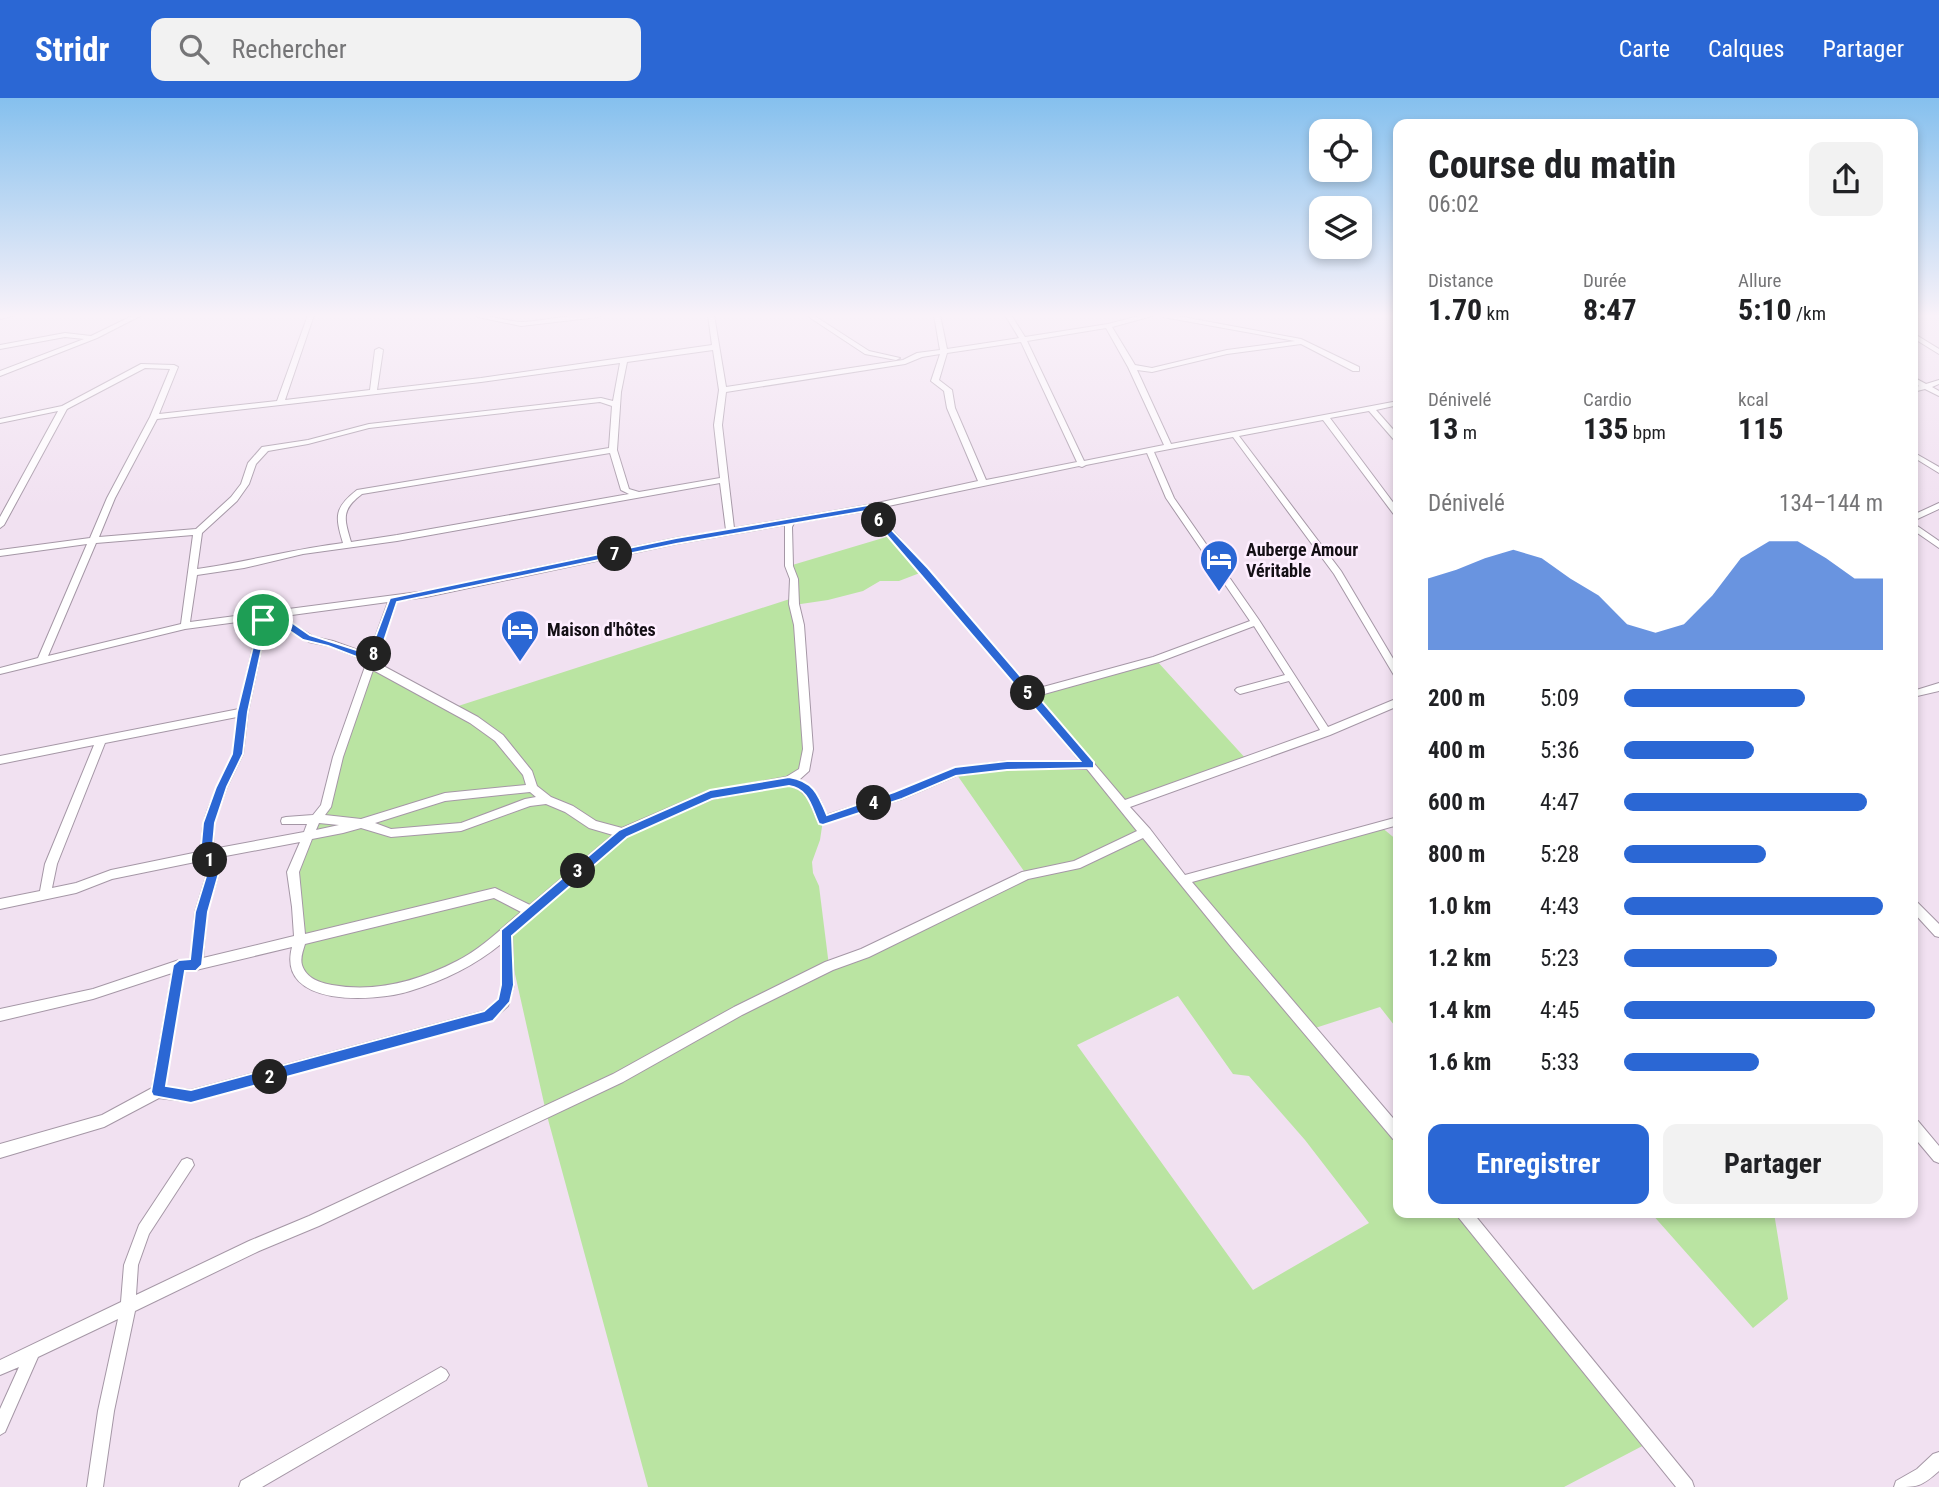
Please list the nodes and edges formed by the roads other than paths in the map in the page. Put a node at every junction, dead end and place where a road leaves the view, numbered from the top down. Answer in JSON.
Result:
{"nodes":[{"id":1,"x":118,"y":380,"type":"edge"},
{"id":2,"x":169,"y":380,"type":"edge"},
{"id":3,"x":287,"y":380,"type":"edge"},
{"id":4,"x":375,"y":380,"type":"edge"},
{"id":5,"x":480,"y":380,"type":"edge"},
{"id":6,"x":621,"y":380,"type":"edge"},
{"id":7,"x":721,"y":380,"type":"edge"},
{"id":8,"x":789,"y":380,"type":"edge"},
{"id":9,"x":935,"y":380,"type":"edge"},
{"id":10,"x":1042,"y":380,"type":"edge"},
{"id":11,"x":1137,"y":380,"type":"edge"},
{"id":12,"x":1918,"y":382,"type":"edge"},
{"id":13,"x":1939,"y":382,"type":"edge"},
{"id":14,"x":1924,"y":385,"type":"junction"},
{"id":15,"x":1918,"y":388,"type":"edge"},
{"id":16,"x":723,"y":390,"type":"junction"},
{"id":17,"x":373,"y":393,"type":"junction"},
{"id":18,"x":1939,"y":394,"type":"edge"},
{"id":19,"x":279,"y":402,"type":"junction"},
{"id":20,"x":1393,"y":404,"type":"edge"},
{"id":21,"x":616,"y":405,"type":"junction"},
{"id":22,"x":64,"y":408,"type":"junction"},
{"id":23,"x":1371,"y":409,"type":"junction"},
{"id":24,"x":154,"y":417,"type":"junction"},
{"id":25,"x":1325,"y":417,"type":"junction"},
{"id":26,"x":0,"y":421,"type":"edge"},
{"id":27,"x":1393,"y":433,"type":"edge"},
{"id":28,"x":1235,"y":435,"type":"junction"},
{"id":29,"x":1169,"y":448,"type":"junction"},
{"id":30,"x":612,"y":450,"type":"junction"},
{"id":31,"x":1150,"y":452,"type":"junction"},
{"id":32,"x":1918,"y":457,"type":"edge"},
{"id":33,"x":1082,"y":465,"type":"junction"},
{"id":34,"x":1939,"y":471,"type":"edge"},
{"id":35,"x":723,"y":480,"type":"junction"},
{"id":36,"x":983,"y":483,"type":"junction"},
{"id":37,"x":642,"y":495,"type":"junction"},
{"id":38,"x":1393,"y":505,"type":"edge"},
{"id":39,"x":1939,"y":506,"type":"edge"},
{"id":40,"x":868,"y":508,"type":"junction"},
{"id":41,"x":1918,"y":516,"type":"edge"},
{"id":42,"x":791,"y":522,"type":"junction"},
{"id":43,"x":0,"y":525,"type":"edge"},
{"id":44,"x":1918,"y":529,"type":"edge"},
{"id":45,"x":198,"y":532,"type":"junction"},
{"id":46,"x":730,"y":532,"type":"junction"},
{"id":47,"x":96,"y":540,"type":"junction"},
{"id":48,"x":1939,"y":544,"type":"edge"},
{"id":49,"x":348,"y":545,"type":"junction"},
{"id":50,"x":0,"y":553,"type":"edge"},
{"id":51,"x":194,"y":572,"type":"junction"},
{"id":52,"x":393,"y":600,"type":"junction"},
{"id":53,"x":264,"y":618,"type":"junction"},
{"id":54,"x":1256,"y":622,"type":"junction"},
{"id":55,"x":186,"y":626,"type":"junction"},
{"id":56,"x":372,"y":661,"type":"junction"},
{"id":57,"x":41,"y":662,"type":"junction"},
{"id":58,"x":1393,"y":666,"type":"edge"},
{"id":59,"x":0,"y":671,"type":"edge"},
{"id":60,"x":1291,"y":677,"type":"junction"},
{"id":61,"x":1939,"y":687,"type":"edge"},
{"id":62,"x":1240,"y":690,"type":"dead end"},
{"id":63,"x":1918,"y":693,"type":"edge"},
{"id":64,"x":1030,"y":694,"type":"junction"},
{"id":65,"x":1393,"y":704,"type":"edge"},
{"id":66,"x":243,"y":712,"type":"junction"},
{"id":67,"x":1326,"y":732,"type":"junction"},
{"id":68,"x":101,"y":741,"type":"junction"},
{"id":69,"x":0,"y":760,"type":"edge"},
{"id":70,"x":1090,"y":765,"type":"junction"},
{"id":71,"x":789,"y":781,"type":"junction"},
{"id":72,"x":532,"y":788,"type":"junction"},
{"id":73,"x":547,"y":800,"type":"junction"},
{"id":74,"x":1124,"y":805,"type":"junction"},
{"id":75,"x":318,"y":819,"type":"junction"},
{"id":76,"x":286,"y":821,"type":"dead end"},
{"id":77,"x":1393,"y":822,"type":"edge"},
{"id":78,"x":360,"y":823,"type":"junction"},
{"id":79,"x":1146,"y":832,"type":"junction"},
{"id":80,"x":623,"y":833,"type":"junction"},
{"id":81,"x":309,"y":834,"type":"junction"},
{"id":82,"x":209,"y":855,"type":"junction"},
{"id":83,"x":1183,"y":880,"type":"junction"},
{"id":84,"x":45,"y":895,"type":"junction"},
{"id":85,"x":0,"y":904,"type":"edge"},
{"id":86,"x":1918,"y":910,"type":"edge"},
{"id":87,"x":532,"y":912,"type":"junction"},
{"id":88,"x":1939,"y":932,"type":"edge"},
{"id":89,"x":506,"y":933,"type":"junction"},
{"id":90,"x":300,"y":940,"type":"junction"},
{"id":91,"x":179,"y":965,"type":"junction"},
{"id":92,"x":196,"y":965,"type":"junction"},
{"id":93,"x":0,"y":1015,"type":"edge"},
{"id":94,"x":158,"y":1092,"type":"junction"},
{"id":95,"x":1393,"y":1128,"type":"edge"},
{"id":96,"x":1918,"y":1131,"type":"edge"},
{"id":97,"x":0,"y":1151,"type":"edge"},
{"id":98,"x":1939,"y":1156,"type":"edge"},
{"id":99,"x":187,"y":1164,"type":"dead end"},
{"id":100,"x":1468,"y":1218,"type":"edge"},
{"id":101,"x":128,"y":1308,"type":"junction"},
{"id":102,"x":33,"y":1352,"type":"junction"},
{"id":103,"x":0,"y":1368,"type":"edge"},
{"id":104,"x":441,"y":1375,"type":"dead end"},
{"id":105,"x":0,"y":1427,"type":"edge"},
{"id":106,"x":1939,"y":1460,"type":"edge"},
{"id":107,"x":95,"y":1487,"type":"edge"},
{"id":108,"x":247,"y":1487,"type":"edge"},
{"id":109,"x":1686,"y":1487,"type":"edge"},
{"id":110,"x":1902,"y":1487,"type":"edge"}],
"edges":[{"from":1,"to":22,"type":"street"},
{"from":2,"to":24,"type":"street"},
{"from":3,"to":19,"type":"street"},
{"from":4,"to":17,"type":"street"},
{"from":5,"to":17,"type":"street"},
{"from":6,"to":21,"type":"street"},
{"from":7,"to":16,"type":"street"},
{"from":8,"to":16,"type":"street"},
{"from":9,"to":36,"type":"street"},
{"from":10,"to":33,"type":"street"},
{"from":11,"to":29,"type":"street"},
{"from":12,"to":14,"type":"street"},
{"from":13,"to":14,"type":"street"},
{"from":14,"to":15,"type":"street"},
{"from":14,"to":18,"type":"street"},
{"from":16,"to":35,"type":"street"},
{"from":17,"to":19,"type":"street"},
{"from":19,"to":24,"type":"street"},
{"from":20,"to":23,"type":"street"},
{"from":21,"to":30,"type":"street"},
{"from":21,"to":45,"type":"street"},
{"from":22,"to":26,"type":"street"},
{"from":22,"to":43,"type":"street"},
{"from":23,"to":25,"type":"street"},
{"from":23,"to":27,"type":"street"},
{"from":24,"to":47,"type":"street"},
{"from":25,"to":28,"type":"street"},
{"from":25,"to":38,"type":"street"},
{"from":28,"to":29,"type":"street"},
{"from":28,"to":58,"type":"street"},
{"from":29,"to":31,"type":"street"},
{"from":30,"to":37,"type":"street"},
{"from":30,"to":49,"type":"street"},
{"from":31,"to":33,"type":"street"},
{"from":31,"to":54,"type":"street"},
{"from":32,"to":34,"type":"street"},
{"from":33,"to":36,"type":"street"},
{"from":35,"to":37,"type":"street"},
{"from":35,"to":46,"type":"street"},
{"from":36,"to":40,"type":"street"},
{"from":37,"to":49,"type":"street"},
{"from":39,"to":41,"type":"street"},
{"from":40,"to":42,"type":"street"},
{"from":40,"to":64,"type":"street"},
{"from":42,"to":46,"type":"street"},
{"from":42,"to":71,"type":"street"},
{"from":44,"to":48,"type":"street"},
{"from":45,"to":47,"type":"street"},
{"from":45,"to":51,"type":"street"},
{"from":46,"to":52,"type":"street"},
{"from":47,"to":50,"type":"street"},
{"from":47,"to":57,"type":"street"},
{"from":49,"to":51,"type":"street"},
{"from":51,"to":55,"type":"street"},
{"from":52,"to":53,"type":"street"},
{"from":52,"to":56,"type":"street"},
{"from":53,"to":55,"type":"street"},
{"from":53,"to":56,"type":"street"},
{"from":53,"to":66,"type":"street"},
{"from":54,"to":60,"type":"street"},
{"from":54,"to":64,"type":"street"},
{"from":55,"to":57,"type":"street"},
{"from":56,"to":72,"type":"street"},
{"from":56,"to":75,"type":"street"},
{"from":57,"to":59,"type":"street"},
{"from":60,"to":62,"type":"street"},
{"from":60,"to":67,"type":"street"},
{"from":61,"to":63,"type":"street"},
{"from":64,"to":70,"type":"street"},
{"from":65,"to":67,"type":"street"},
{"from":66,"to":68,"type":"street"},
{"from":66,"to":82,"type":"street"},
{"from":67,"to":74,"type":"street"},
{"from":68,"to":69,"type":"street"},
{"from":68,"to":84,"type":"street"},
{"from":70,"to":71,"type":"street"},
{"from":70,"to":74,"type":"street"},
{"from":71,"to":80,"type":"street"},
{"from":72,"to":73,"type":"street"},
{"from":72,"to":78,"type":"street"},
{"from":73,"to":78,"type":"street"},
{"from":73,"to":80,"type":"street"},
{"from":74,"to":79,"type":"street"},
{"from":75,"to":76,"type":"street"},
{"from":75,"to":78,"type":"street"},
{"from":75,"to":81,"type":"street"},
{"from":77,"to":83,"type":"street"},
{"from":78,"to":81,"type":"street"},
{"from":79,"to":83,"type":"street"},
{"from":79,"to":101,"type":"street"},
{"from":80,"to":87,"type":"street"},
{"from":81,"to":82,"type":"street"},
{"from":81,"to":90,"type":"street"},
{"from":82,"to":84,"type":"street"},
{"from":82,"to":92,"type":"street"},
{"from":83,"to":95,"type":"street"},
{"from":84,"to":85,"type":"street"},
{"from":86,"to":88,"type":"street"},
{"from":87,"to":89,"type":"street"},
{"from":87,"to":90,"type":"street"},
{"from":89,"to":90,"type":"street"},
{"from":89,"to":94,"type":"street"},
{"from":90,"to":92,"type":"street"},
{"from":91,"to":92,"type":"street"},
{"from":91,"to":93,"type":"street"},
{"from":91,"to":94,"type":"street"},
{"from":94,"to":97,"type":"street"},
{"from":96,"to":98,"type":"street"},
{"from":99,"to":101,"type":"street"},
{"from":100,"to":109,"type":"street"},
{"from":101,"to":102,"type":"street"},
{"from":101,"to":107,"type":"street"},
{"from":102,"to":103,"type":"street"},
{"from":102,"to":105,"type":"street"},
{"from":104,"to":108,"type":"street"},
{"from":106,"to":110,"type":"street"}]}
